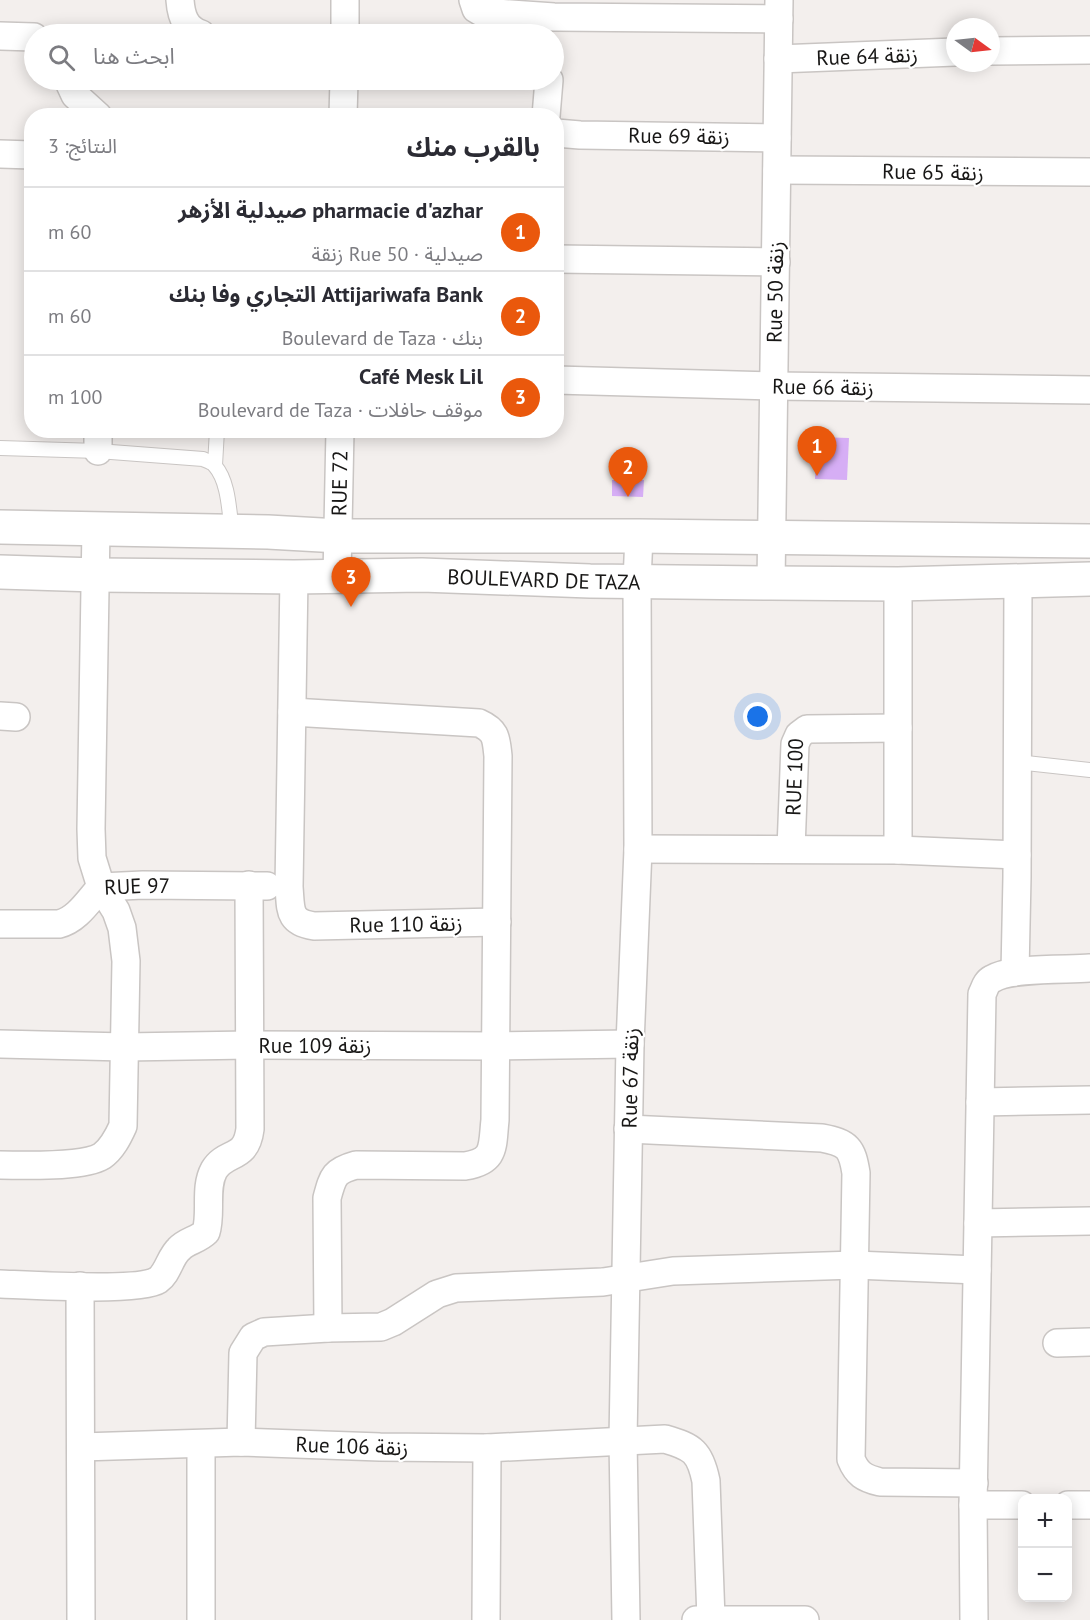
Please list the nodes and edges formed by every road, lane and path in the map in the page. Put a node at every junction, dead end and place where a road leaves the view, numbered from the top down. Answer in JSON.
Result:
{"nodes":[{"id":1,"x":180,"y":0,"type":"edge"},
{"id":2,"x":345,"y":0,"type":"edge"},
{"id":3,"x":473,"y":0,"type":"edge"},
{"id":4,"x":779,"y":10,"type":"edge"},
{"id":5,"x":187,"y":24,"type":"edge"},
{"id":6,"x":345,"y":24,"type":"edge"},
{"id":7,"x":543,"y":24,"type":"edge"},
{"id":8,"x":564,"y":25,"type":"edge"},
{"id":9,"x":0,"y":36,"type":"edge"},
{"id":10,"x":24,"y":37,"type":"edge"},
{"id":11,"x":1090,"y":50,"type":"edge"},
{"id":12,"x":1000,"y":51,"type":"edge"},
{"id":13,"x":946,"y":52,"type":"edge"},
{"id":14,"x":778,"y":59,"type":"junction"},
{"id":15,"x":73,"y":90,"type":"edge"},
{"id":16,"x":344,"y":90,"type":"edge"},
{"id":17,"x":548,"y":90,"type":"edge"},
{"id":18,"x":89,"y":108,"type":"edge"},
{"id":19,"x":343,"y":108,"type":"edge"},
{"id":20,"x":547,"y":108,"type":"edge"},
{"id":21,"x":568,"y":134,"type":"edge"},
{"id":22,"x":777,"y":138,"type":"junction"},
{"id":23,"x":0,"y":154,"type":"edge"},
{"id":24,"x":24,"y":155,"type":"edge"},
{"id":25,"x":777,"y":170,"type":"junction"},
{"id":26,"x":1090,"y":172,"type":"edge"},
{"id":27,"x":564,"y":259,"type":"edge"},
{"id":28,"x":776,"y":262,"type":"junction"},
{"id":29,"x":564,"y":380,"type":"edge"},
{"id":30,"x":774,"y":386,"type":"junction"},
{"id":31,"x":1090,"y":390,"type":"edge"},
{"id":32,"x":217,"y":438,"type":"edge"},
{"id":33,"x":340,"y":438,"type":"edge"},
{"id":34,"x":98,"y":441,"type":"edge"},
{"id":35,"x":0,"y":448,"type":"edge"},
{"id":36,"x":215,"y":465,"type":"junction"},
{"id":37,"x":0,"y":527,"type":"edge"},
{"id":38,"x":96,"y":528,"type":"junction"},
{"id":39,"x":232,"y":532,"type":"junction"},
{"id":40,"x":339,"y":536,"type":"junction"},
{"id":41,"x":639,"y":536,"type":"junction"},
{"id":42,"x":772,"y":538,"type":"junction"},
{"id":43,"x":1090,"y":541,"type":"edge"},
{"id":44,"x":0,"y":572,"type":"edge"},
{"id":45,"x":96,"y":576,"type":"junction"},
{"id":46,"x":337,"y":576,"type":"junction"},
{"id":47,"x":294,"y":577,"type":"junction"},
{"id":48,"x":1090,"y":579,"type":"edge"},
{"id":49,"x":1018,"y":580,"type":"junction"},
{"id":50,"x":637,"y":581,"type":"junction"},
{"id":51,"x":771,"y":583,"type":"junction"},
{"id":52,"x":898,"y":584,"type":"junction"},
{"id":53,"x":292,"y":712,"type":"junction"},
{"id":54,"x":898,"y":728,"type":"junction"},
{"id":55,"x":1017,"y":762,"type":"junction"},
{"id":56,"x":1090,"y":770,"type":"edge"},
{"id":57,"x":638,"y":849,"type":"junction"},
{"id":58,"x":791,"y":849,"type":"junction"},
{"id":59,"x":898,"y":850,"type":"junction"},
{"id":60,"x":1017,"y":855,"type":"junction"},
{"id":61,"x":249,"y":885,"type":"junction"},
{"id":62,"x":101,"y":887,"type":"junction"},
{"id":63,"x":289,"y":887,"type":"junction"},
{"id":64,"x":497,"y":922,"type":"junction"},
{"id":65,"x":0,"y":924,"type":"edge"},
{"id":66,"x":1090,"y":968,"type":"edge"},
{"id":67,"x":1015,"y":972,"type":"junction"},
{"id":68,"x":0,"y":1044,"type":"edge"},
{"id":69,"x":630,"y":1044,"type":"junction"},
{"id":70,"x":249,"y":1045,"type":"junction"},
{"id":71,"x":496,"y":1046,"type":"junction"},
{"id":72,"x":125,"y":1047,"type":"junction"},
{"id":73,"x":1090,"y":1100,"type":"edge"},
{"id":74,"x":981,"y":1102,"type":"junction"},
{"id":75,"x":628,"y":1129,"type":"junction"},
{"id":76,"x":0,"y":1165,"type":"edge"},
{"id":77,"x":1090,"y":1221,"type":"edge"},
{"id":78,"x":978,"y":1223,"type":"junction"},
{"id":79,"x":855,"y":1265,"type":"junction"},
{"id":80,"x":977,"y":1270,"type":"junction"},
{"id":81,"x":627,"y":1279,"type":"junction"},
{"id":82,"x":0,"y":1284,"type":"edge"},
{"id":83,"x":81,"y":1286,"type":"junction"},
{"id":84,"x":328,"y":1328,"type":"junction"},
{"id":85,"x":1090,"y":1342,"type":"edge"},
{"id":86,"x":1057,"y":1343,"type":"dead end"},
{"id":87,"x":623,"y":1440,"type":"junction"},
{"id":88,"x":241,"y":1442,"type":"junction"},
{"id":89,"x":201,"y":1445,"type":"junction"},
{"id":90,"x":81,"y":1447,"type":"junction"},
{"id":91,"x":487,"y":1448,"type":"junction"},
{"id":92,"x":974,"y":1494,"type":"junction"},
{"id":93,"x":1018,"y":1504,"type":"edge"},
{"id":94,"x":1072,"y":1505,"type":"edge"},
{"id":95,"x":1090,"y":1505,"type":"edge"},
{"id":96,"x":704,"y":1619,"type":"edge"},
{"id":97,"x":81,"y":1620,"type":"edge"},
{"id":98,"x":201,"y":1620,"type":"edge"},
{"id":99,"x":486,"y":1620,"type":"edge"},
{"id":100,"x":626,"y":1620,"type":"edge"},
{"id":101,"x":805,"y":1620,"type":"edge"},
{"id":102,"x":974,"y":1620,"type":"edge"}],
"edges":[{"from":1,"to":5,"type":"street"},
{"from":2,"to":6,"type":"street"},
{"from":3,"to":7,"type":"street"},
{"from":4,"to":8,"type":"street"},
{"from":4,"to":14,"type":"street","name":"Rue 50 زنقة"},
{"from":9,"to":10,"type":"street"},
{"from":11,"to":12,"type":"street"},
{"from":13,"to":14,"type":"street","name":"Rue 64 زنقة"},
{"from":14,"to":22,"type":"street","name":"Rue 50 زنقة"},
{"from":15,"to":18,"type":"street"},
{"from":16,"to":19,"type":"street"},
{"from":17,"to":20,"type":"street"},
{"from":21,"to":22,"type":"street","name":"Rue 69 زنقة"},
{"from":22,"to":25,"type":"street","name":"Rue 50 زنقة"},
{"from":23,"to":24,"type":"street"},
{"from":25,"to":26,"type":"street","name":"Rue 65 زنقة"},
{"from":25,"to":28,"type":"street","name":"Rue 50 زنقة"},
{"from":27,"to":28,"type":"street"},
{"from":28,"to":30,"type":"street","name":"Rue 50 زنقة"},
{"from":29,"to":30,"type":"street","name":"Rue 66 زنقة"},
{"from":30,"to":31,"type":"street","name":"Rue 66 زنقة"},
{"from":30,"to":42,"type":"street","name":"Rue 50 زنقة"},
{"from":32,"to":36,"type":"lane"},
{"from":33,"to":40,"type":"street","name":"RUE 72"},
{"from":34,"to":35,"type":"lane"},
{"from":34,"to":36,"type":"lane"},
{"from":36,"to":39,"type":"lane"},
{"from":37,"to":38,"type":"street","name":"BOULEVARD DE TAZA"},
{"from":38,"to":39,"type":"street","name":"BOULEVARD DE TAZA"},
{"from":38,"to":45,"type":"street"},
{"from":39,"to":40,"type":"street","name":"BOULEVARD DE TAZA"},
{"from":40,"to":41,"type":"street","name":"BOULEVARD DE TAZA"},
{"from":40,"to":46,"type":"street","name":"RUE 72"},
{"from":41,"to":42,"type":"street","name":"BOULEVARD DE TAZA"},
{"from":41,"to":50,"type":"street","name":"Rue 67 زنقة"},
{"from":42,"to":43,"type":"street","name":"BOULEVARD DE TAZA"},
{"from":42,"to":51,"type":"street","name":"Rue 50 زنقة"},
{"from":44,"to":45,"type":"street","name":"BOULEVARD DE TAZA"},
{"from":45,"to":47,"type":"street","name":"BOULEVARD DE TAZA"},
{"from":45,"to":62,"type":"street"},
{"from":46,"to":47,"type":"street","name":"BOULEVARD DE TAZA"},
{"from":46,"to":50,"type":"street","name":"BOULEVARD DE TAZA"},
{"from":47,"to":53,"type":"street"},
{"from":48,"to":49,"type":"street","name":"BOULEVARD DE TAZA"},
{"from":49,"to":52,"type":"street","name":"BOULEVARD DE TAZA"},
{"from":49,"to":55,"type":"street"},
{"from":50,"to":51,"type":"street","name":"BOULEVARD DE TAZA"},
{"from":50,"to":57,"type":"street","name":"Rue 67 زنقة"},
{"from":51,"to":52,"type":"street","name":"BOULEVARD DE TAZA"},
{"from":52,"to":54,"type":"street"},
{"from":53,"to":63,"type":"street"},
{"from":53,"to":64,"type":"street"},
{"from":54,"to":58,"type":"street","name":"RUE 100"},
{"from":54,"to":59,"type":"street"},
{"from":55,"to":56,"type":"lane"},
{"from":55,"to":60,"type":"street"},
{"from":57,"to":58,"type":"street"},
{"from":57,"to":69,"type":"street","name":"Rue 67 زنقة"},
{"from":58,"to":59,"type":"street"},
{"from":59,"to":60,"type":"street"},
{"from":60,"to":67,"type":"street"},
{"from":61,"to":62,"type":"street","name":"RUE 97"},
{"from":61,"to":63,"type":"street","name":"RUE 97"},
{"from":61,"to":70,"type":"street"},
{"from":62,"to":65,"type":"street","name":"RUE 97"},
{"from":62,"to":72,"type":"street"},
{"from":63,"to":64,"type":"street","name":"Rue 110 زنقة"},
{"from":64,"to":71,"type":"street"},
{"from":66,"to":67,"type":"street"},
{"from":67,"to":74,"type":"street"},
{"from":68,"to":72,"type":"street","name":"Rue 109 زنقة"},
{"from":69,"to":71,"type":"street","name":"Rue 109 زنقة"},
{"from":69,"to":75,"type":"street","name":"Rue 67 زنقة"},
{"from":70,"to":71,"type":"street","name":"Rue 109 زنقة"},
{"from":70,"to":72,"type":"street","name":"Rue 109 زنقة"},
{"from":70,"to":83,"type":"street"},
{"from":71,"to":84,"type":"street"},
{"from":72,"to":76,"type":"street"},
{"from":73,"to":74,"type":"street"},
{"from":74,"to":78,"type":"street"},
{"from":75,"to":79,"type":"street"},
{"from":75,"to":81,"type":"street","name":"Rue 67 زنقة"},
{"from":77,"to":78,"type":"street"},
{"from":78,"to":80,"type":"street"},
{"from":79,"to":80,"type":"street"},
{"from":79,"to":81,"type":"street"},
{"from":79,"to":92,"type":"street"},
{"from":80,"to":92,"type":"street"},
{"from":81,"to":84,"type":"street"},
{"from":81,"to":87,"type":"street","name":"Rue 67 زنقة"},
{"from":82,"to":83,"type":"street"},
{"from":83,"to":90,"type":"street"},
{"from":84,"to":88,"type":"street"},
{"from":85,"to":86,"type":"street"},
{"from":87,"to":91,"type":"street","name":"Rue 106 زنقة"},
{"from":87,"to":96,"type":"street","name":"Rue 106 زنقة"},
{"from":87,"to":100,"type":"street","name":"Rue 67 زنقة"},
{"from":88,"to":89,"type":"street","name":"Rue 106 زنقة"},
{"from":88,"to":91,"type":"street","name":"Rue 106 زنقة"},
{"from":89,"to":90,"type":"street","name":"Rue 106 زنقة"},
{"from":89,"to":98,"type":"street"},
{"from":90,"to":97,"type":"street"},
{"from":91,"to":99,"type":"street"},
{"from":92,"to":93,"type":"street"},
{"from":92,"to":102,"type":"street"},
{"from":94,"to":95,"type":"street"},
{"from":96,"to":101,"type":"street"}]}
